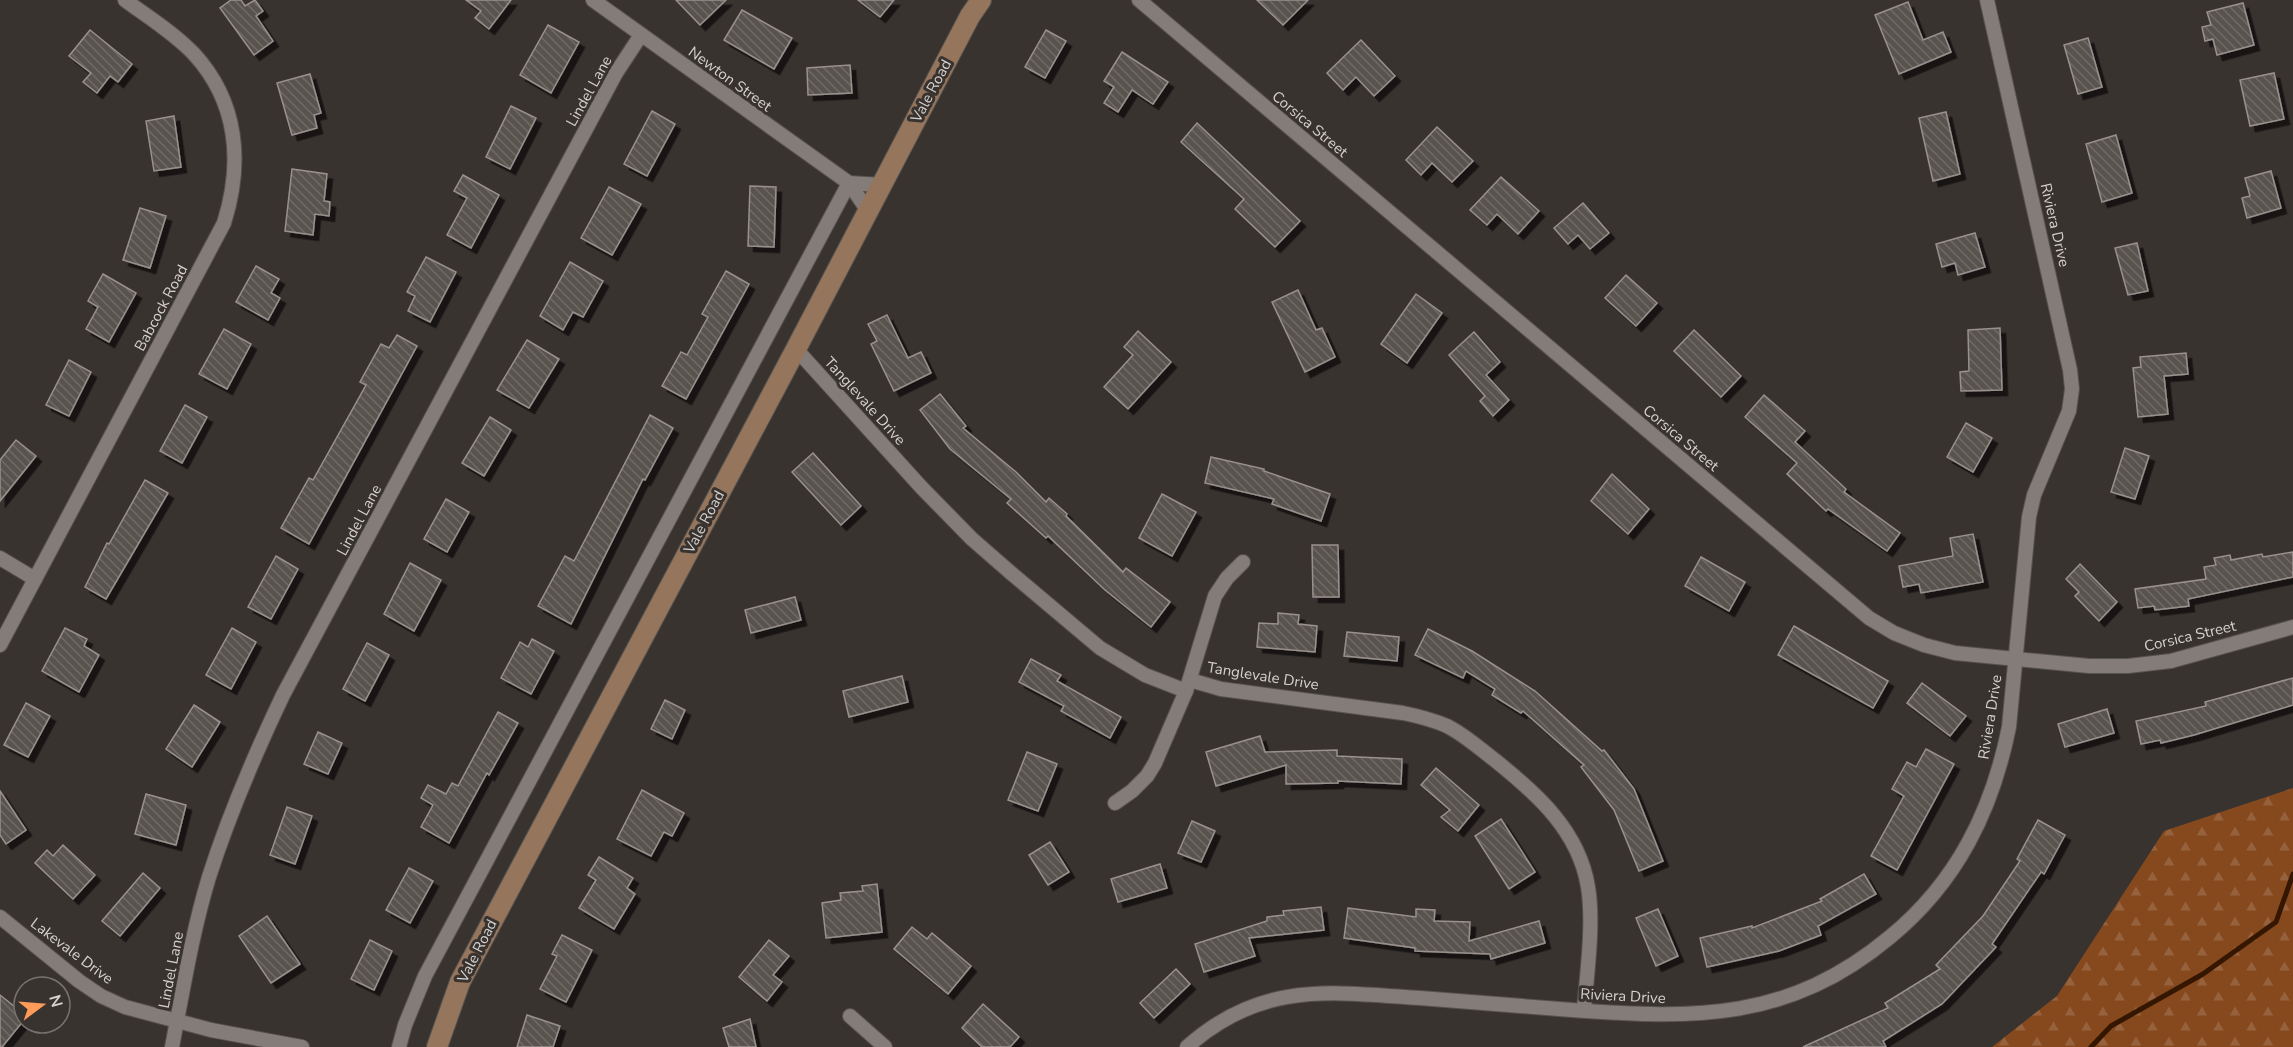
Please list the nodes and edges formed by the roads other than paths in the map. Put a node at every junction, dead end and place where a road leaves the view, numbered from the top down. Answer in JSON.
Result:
{"nodes":[{"id":1,"x":124,"y":0,"type":"edge"},
{"id":2,"x":593,"y":0,"type":"edge"},
{"id":3,"x":981,"y":0,"type":"edge"},
{"id":4,"x":1139,"y":0,"type":"edge"},
{"id":5,"x":1988,"y":0,"type":"edge"},
{"id":6,"x":641,"y":35,"type":"junction"},
{"id":7,"x":849,"y":183,"type":"junction"},
{"id":8,"x":882,"y":185,"type":"junction"},
{"id":9,"x":868,"y":211,"type":"junction"},
{"id":10,"x":796,"y":349,"type":"junction"},
{"id":11,"x":0,"y":558,"type":"edge"},
{"id":12,"x":1243,"y":562,"type":"dead end"},
{"id":13,"x":35,"y":579,"type":"junction"},
{"id":14,"x":2293,"y":627,"type":"edge"},
{"id":15,"x":0,"y":645,"type":"edge"},
{"id":16,"x":2015,"y":660,"type":"junction"},
{"id":17,"x":1188,"y":685,"type":"junction"},
{"id":18,"x":1115,"y":802,"type":"dead end"},
{"id":19,"x":0,"y":918,"type":"edge"},
{"id":20,"x":1584,"y":1010,"type":"junction"},
{"id":21,"x":850,"y":1016,"type":"dead end"},
{"id":22,"x":177,"y":1021,"type":"junction"},
{"id":23,"x":172,"y":1047,"type":"edge"},
{"id":24,"x":302,"y":1047,"type":"edge"},
{"id":25,"x":399,"y":1047,"type":"edge"},
{"id":26,"x":437,"y":1047,"type":"edge"},
{"id":27,"x":885,"y":1047,"type":"edge"},
{"id":28,"x":1187,"y":1047,"type":"edge"}],
"edges":[{"from":1,"to":13,"type":"street","name":"Babcock Road"},
{"from":2,"to":6,"type":"street","name":"Newton Street"},
{"from":3,"to":8,"type":"main road","name":"Vale Road"},
{"from":4,"to":16,"type":"street","name":"Corsica Street"},
{"from":5,"to":16,"type":"street","name":"Riviera Drive"},
{"from":6,"to":7,"type":"street","name":"Newton Street"},
{"from":6,"to":22,"type":"street","name":"Lindel Lane"},
{"from":7,"to":8,"type":"street"},
{"from":7,"to":9,"type":"street","name":"Newton Street"},
{"from":7,"to":25,"type":"street"},
{"from":8,"to":9,"type":"main road","name":"Vale Road"},
{"from":9,"to":10,"type":"main road","name":"Vale Road"},
{"from":10,"to":17,"type":"street","name":"Tanglevale Drive"},
{"from":10,"to":26,"type":"main road","name":"Vale Road"},
{"from":11,"to":13,"type":"street"},
{"from":12,"to":17,"type":"street"},
{"from":13,"to":15,"type":"street","name":"Babcock Road"},
{"from":14,"to":16,"type":"street","name":"Corsica Street"},
{"from":16,"to":20,"type":"street","name":"Riviera Drive"},
{"from":17,"to":18,"type":"street"},
{"from":17,"to":20,"type":"street","name":"Tanglevale Drive"},
{"from":19,"to":22,"type":"street","name":"Lakevale Drive"},
{"from":20,"to":28,"type":"street","name":"Riviera Drive"},
{"from":21,"to":27,"type":"street"},
{"from":22,"to":23,"type":"street","name":"Lindel Lane"},
{"from":22,"to":24,"type":"street","name":"Lakevale Drive"}]}
